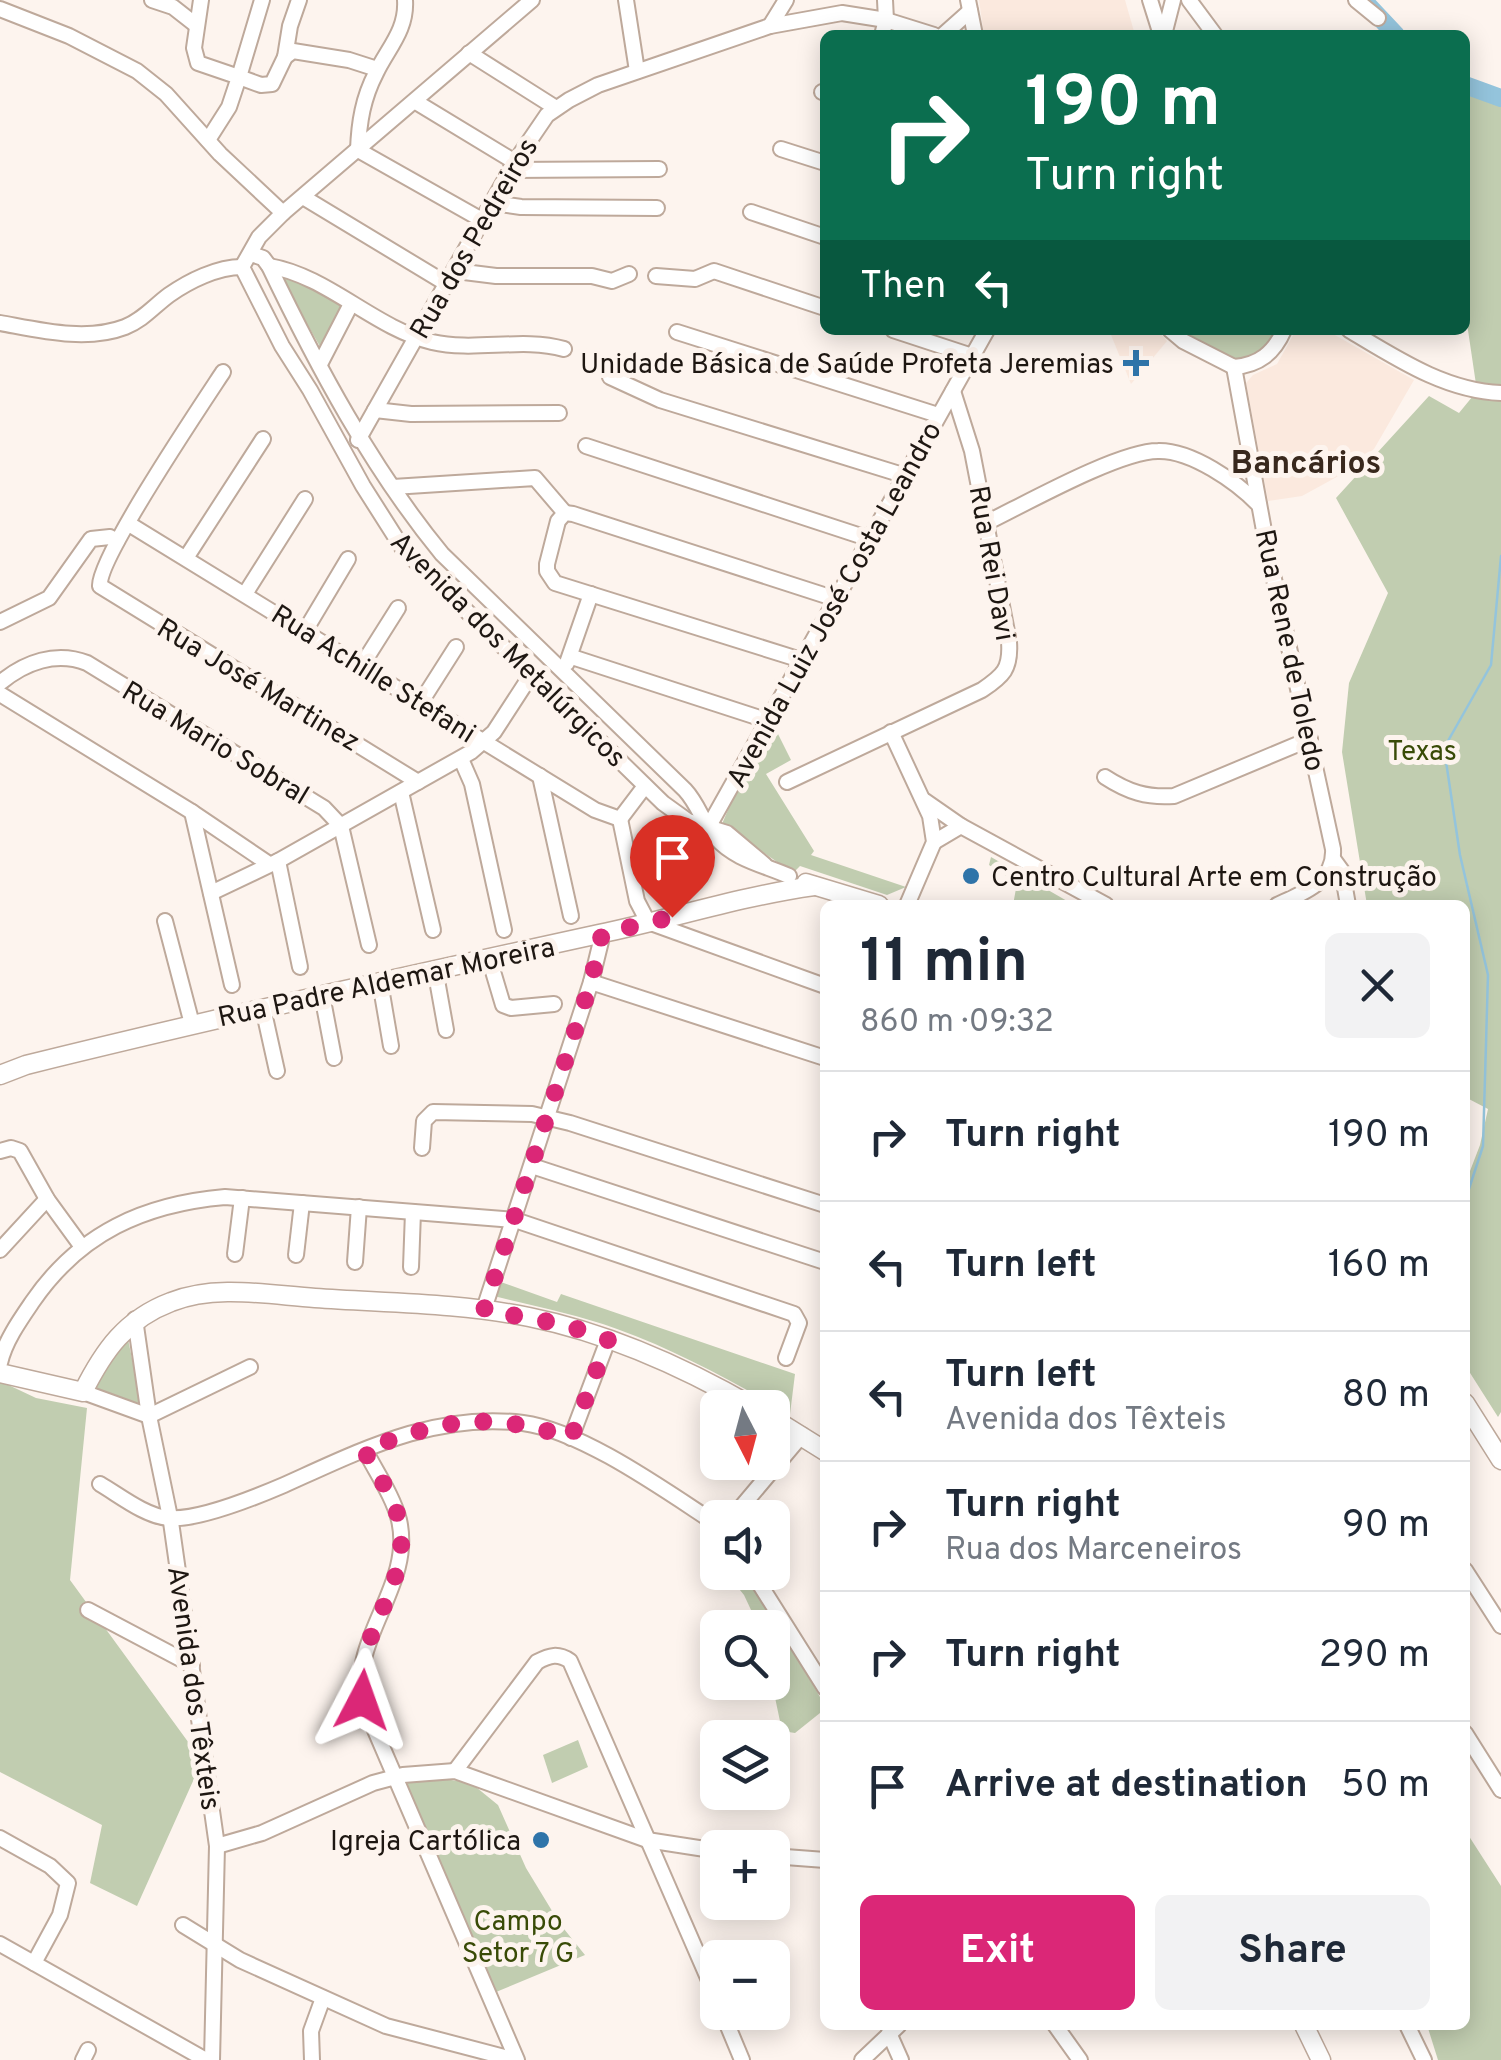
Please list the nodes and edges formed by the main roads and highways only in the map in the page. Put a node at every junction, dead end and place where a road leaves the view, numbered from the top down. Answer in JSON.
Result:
{"nodes":[{"id":1,"x":814,"y":886,"type":"junction"},
{"id":2,"x":774,"y":892,"type":"junction"},
{"id":3,"x":862,"y":900,"type":"edge"},
{"id":4,"x":0,"y":1075,"type":"edge"},
{"id":5,"x":0,"y":1373,"type":"edge"},
{"id":6,"x":720,"y":1390,"type":"edge"},
{"id":7,"x":1470,"y":1411,"type":"edge"},
{"id":8,"x":790,"y":1428,"type":"edge"},
{"id":9,"x":820,"y":1448,"type":"edge"},
{"id":10,"x":1501,"y":1460,"type":"edge"},
{"id":11,"x":1306,"y":2030,"type":"edge"},
{"id":12,"x":1319,"y":2060,"type":"edge"}],
"edges":[{"from":1,"to":2,"type":"main road","name":"Rua Padre Aldemar Moreira"},
{"from":1,"to":2,"type":"main road","name":"Avenida dos Metalúrgicos"},
{"from":1,"to":3,"type":"main road","name":"Avenida dos Metalúrgicos"},
{"from":2,"to":4,"type":"main road","name":"Rua Padre Aldemar Moreira"},
{"from":5,"to":6,"type":"main road"},
{"from":7,"to":10,"type":"main road"},
{"from":8,"to":9,"type":"main road"},
{"from":11,"to":12,"type":"main road"}]}
